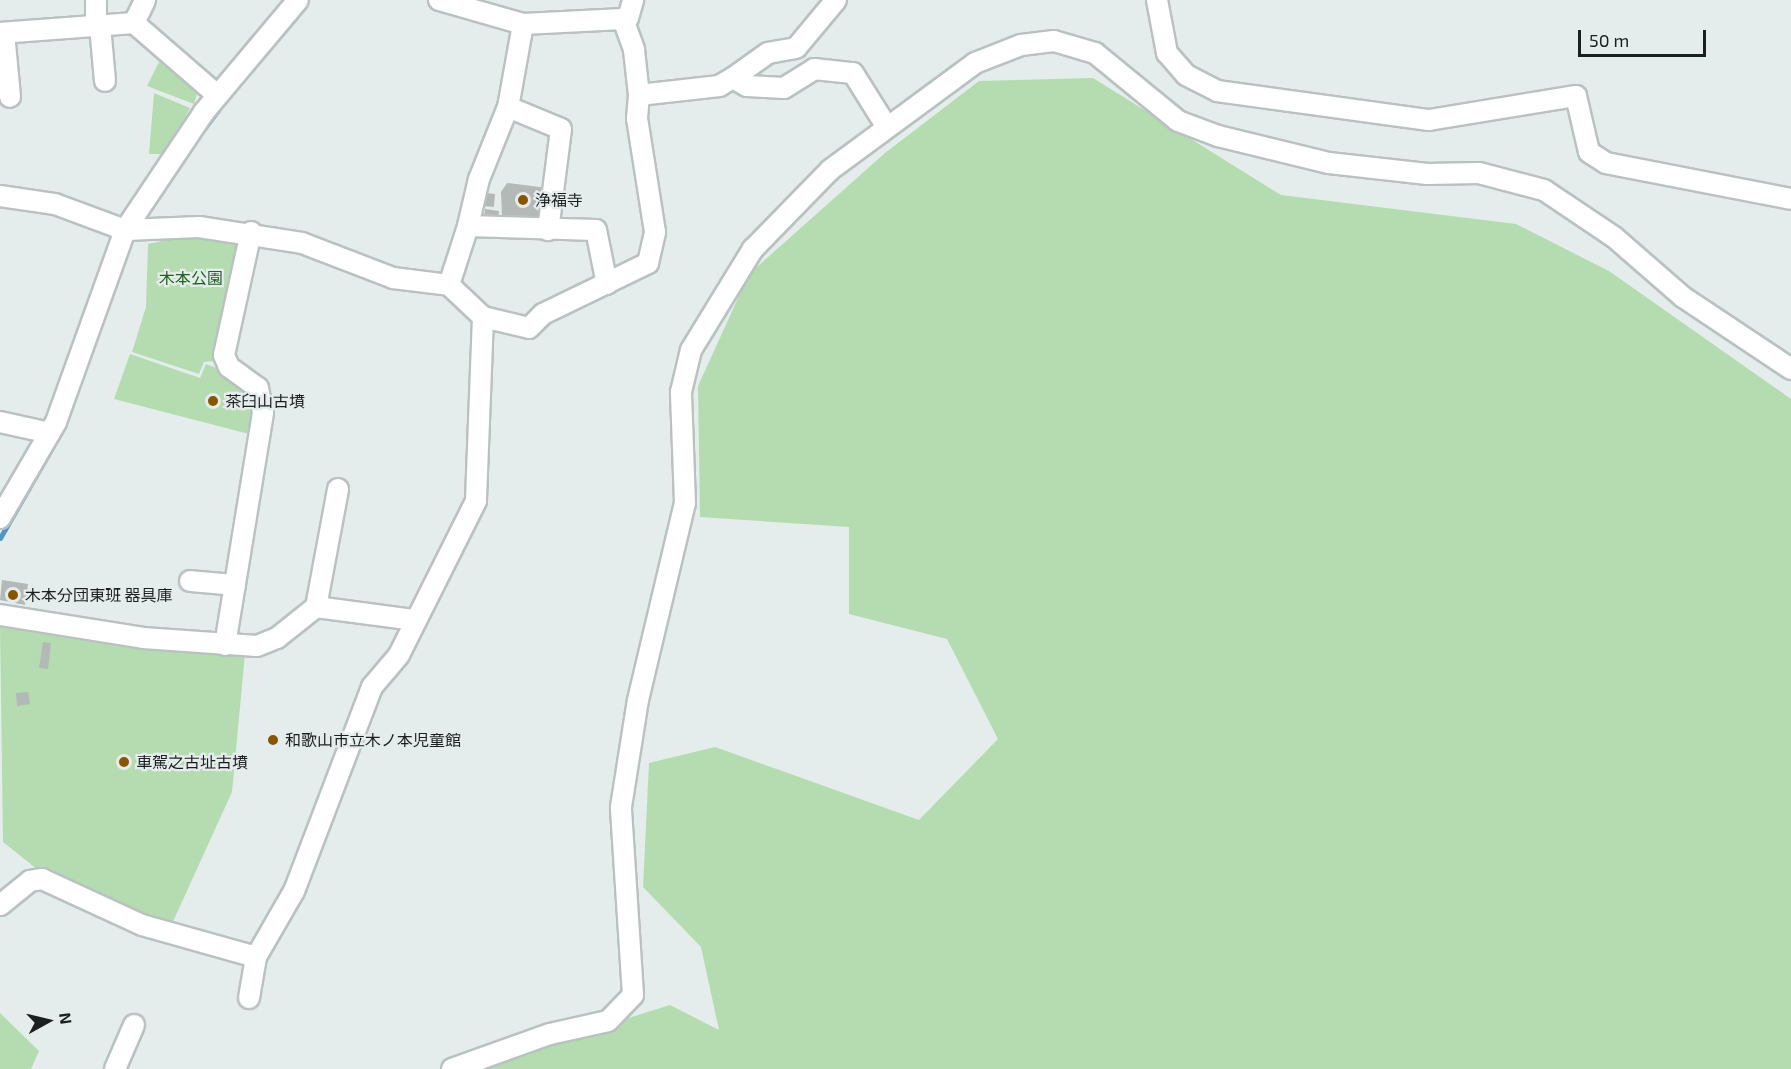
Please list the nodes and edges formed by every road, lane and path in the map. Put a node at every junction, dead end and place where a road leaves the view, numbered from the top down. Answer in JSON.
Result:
{"nodes":[{"id":1,"x":96,"y":0,"type":"edge"},
{"id":2,"x":145,"y":0,"type":"edge"},
{"id":3,"x":298,"y":0,"type":"edge"},
{"id":4,"x":439,"y":0,"type":"edge"},
{"id":5,"x":633,"y":0,"type":"edge"},
{"id":6,"x":836,"y":0,"type":"edge"},
{"id":7,"x":1156,"y":0,"type":"edge"},
{"id":8,"x":623,"y":19,"type":"junction"},
{"id":9,"x":134,"y":23,"type":"junction"},
{"id":10,"x":523,"y":24,"type":"junction"},
{"id":11,"x":98,"y":26,"type":"junction"},
{"id":12,"x":2,"y":33,"type":"edge"},
{"id":13,"x":733,"y":78,"type":"junction"},
{"id":14,"x":105,"y":81,"type":"dead end"},
{"id":15,"x":218,"y":95,"type":"junction"},
{"id":16,"x":639,"y":95,"type":"junction"},
{"id":17,"x":10,"y":97,"type":"dead end"},
{"id":18,"x":508,"y":107,"type":"junction"},
{"id":19,"x":885,"y":124,"type":"junction"},
{"id":20,"x":0,"y":196,"type":"edge"},
{"id":21,"x":1791,"y":199,"type":"edge"},
{"id":22,"x":468,"y":226,"type":"junction"},
{"id":23,"x":125,"y":230,"type":"junction"},
{"id":24,"x":548,"y":230,"type":"junction"},
{"id":25,"x":251,"y":232,"type":"junction"},
{"id":26,"x":607,"y":284,"type":"junction"},
{"id":27,"x":449,"y":285,"type":"junction"},
{"id":28,"x":483,"y":316,"type":"junction"},
{"id":29,"x":1791,"y":369,"type":"edge"},
{"id":30,"x":0,"y":422,"type":"edge"},
{"id":31,"x":50,"y":433,"type":"junction"},
{"id":32,"x":338,"y":489,"type":"dead end"},
{"id":33,"x":0,"y":518,"type":"edge"},
{"id":34,"x":190,"y":581,"type":"dead end"},
{"id":35,"x":235,"y":585,"type":"junction"},
{"id":36,"x":316,"y":608,"type":"junction"},
{"id":37,"x":0,"y":615,"type":"edge"},
{"id":38,"x":413,"y":621,"type":"junction"},
{"id":39,"x":225,"y":645,"type":"junction"},
{"id":40,"x":0,"y":905,"type":"edge"},
{"id":41,"x":256,"y":957,"type":"junction"},
{"id":42,"x":249,"y":998,"type":"dead end"},
{"id":43,"x":135,"y":1025,"type":"dead end"},
{"id":44,"x":115,"y":1069,"type":"edge"},
{"id":45,"x":452,"y":1069,"type":"edge"}],
"edges":[{"from":1,"to":11,"type":"street"},
{"from":2,"to":9,"type":"street"},
{"from":3,"to":15,"type":"street"},
{"from":4,"to":10,"type":"street"},
{"from":5,"to":8,"type":"street"},
{"from":6,"to":13,"type":"street"},
{"from":7,"to":21,"type":"street"},
{"from":8,"to":10,"type":"street"},
{"from":8,"to":16,"type":"street"},
{"from":9,"to":11,"type":"street"},
{"from":9,"to":15,"type":"street"},
{"from":10,"to":18,"type":"street"},
{"from":11,"to":12,"type":"street"},
{"from":11,"to":14,"type":"street"},
{"from":12,"to":17,"type":"street"},
{"from":13,"to":16,"type":"street"},
{"from":13,"to":19,"type":"street"},
{"from":15,"to":23,"type":"street"},
{"from":16,"to":26,"type":"street"},
{"from":18,"to":22,"type":"street"},
{"from":18,"to":24,"type":"street"},
{"from":19,"to":29,"type":"street"},
{"from":19,"to":45,"type":"street"},
{"from":20,"to":23,"type":"street"},
{"from":22,"to":24,"type":"street"},
{"from":22,"to":27,"type":"street"},
{"from":23,"to":25,"type":"street"},
{"from":23,"to":31,"type":"street"},
{"from":24,"to":26,"type":"street"},
{"from":25,"to":27,"type":"street"},
{"from":25,"to":35,"type":"street"},
{"from":26,"to":28,"type":"street"},
{"from":27,"to":28,"type":"street"},
{"from":28,"to":38,"type":"street"},
{"from":30,"to":31,"type":"street"},
{"from":31,"to":33,"type":"street"},
{"from":32,"to":36,"type":"street"},
{"from":34,"to":35,"type":"street"},
{"from":35,"to":39,"type":"street"},
{"from":36,"to":38,"type":"street"},
{"from":36,"to":39,"type":"street"},
{"from":37,"to":39,"type":"street"},
{"from":38,"to":41,"type":"street"},
{"from":40,"to":41,"type":"street"},
{"from":41,"to":42,"type":"street"},
{"from":43,"to":44,"type":"street"}]}
